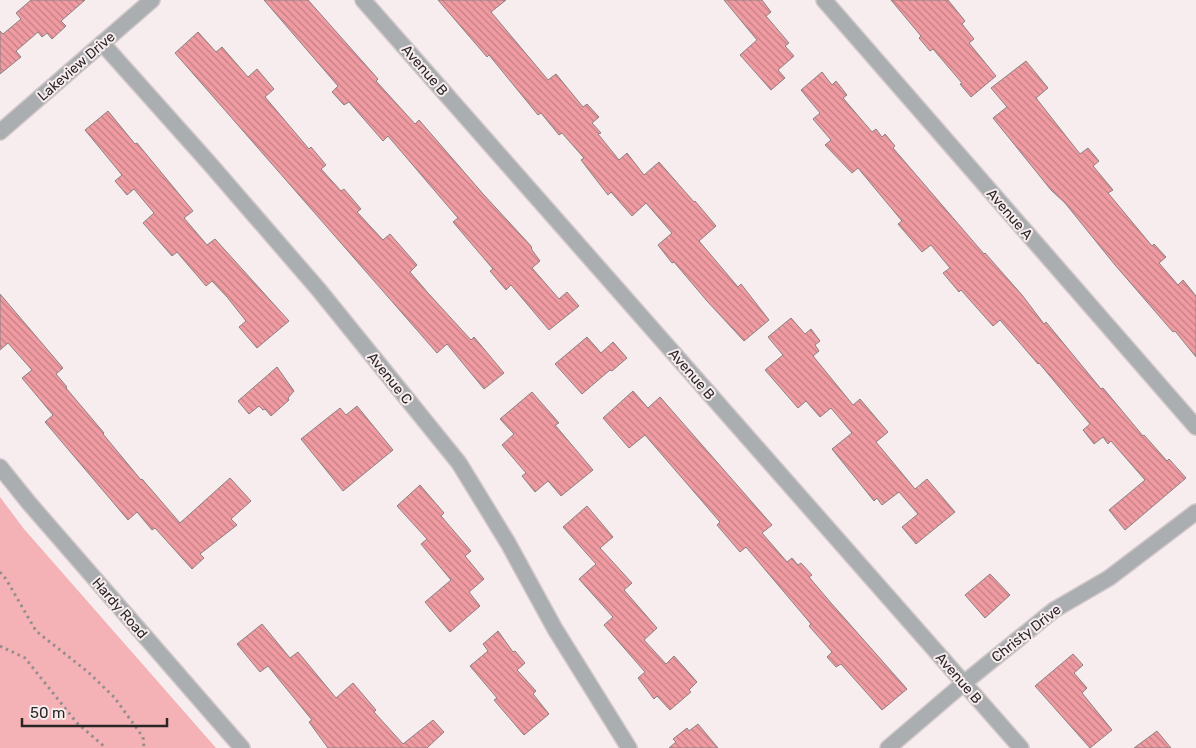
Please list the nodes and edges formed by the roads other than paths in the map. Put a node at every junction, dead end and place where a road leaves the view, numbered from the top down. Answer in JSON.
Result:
{"nodes":[{"id":1,"x":152,"y":0,"type":"edge"},
{"id":2,"x":363,"y":0,"type":"edge"},
{"id":3,"x":824,"y":0,"type":"edge"},
{"id":4,"x":102,"y":43,"type":"junction"},
{"id":5,"x":0,"y":132,"type":"edge"},
{"id":6,"x":1196,"y":427,"type":"edge"},
{"id":7,"x":0,"y":467,"type":"edge"},
{"id":8,"x":1196,"y":512,"type":"edge"},
{"id":9,"x":964,"y":683,"type":"junction"},
{"id":10,"x":242,"y":748,"type":"edge"},
{"id":11,"x":629,"y":748,"type":"edge"},
{"id":12,"x":888,"y":748,"type":"edge"},
{"id":13,"x":1021,"y":748,"type":"edge"}],
"edges":[{"from":1,"to":4,"type":"street","name":"Lakeview Drive"},
{"from":2,"to":9,"type":"street","name":"Avenue B"},
{"from":3,"to":6,"type":"street","name":"Avenue A"},
{"from":4,"to":5,"type":"street","name":"Lakeview Drive"},
{"from":4,"to":11,"type":"street","name":"Avenue C"},
{"from":7,"to":10,"type":"street","name":"Hardy Road"},
{"from":8,"to":9,"type":"street","name":"Christy Drive"},
{"from":9,"to":12,"type":"street","name":"Christy Drive"},
{"from":9,"to":13,"type":"street","name":"Avenue B"}]}
